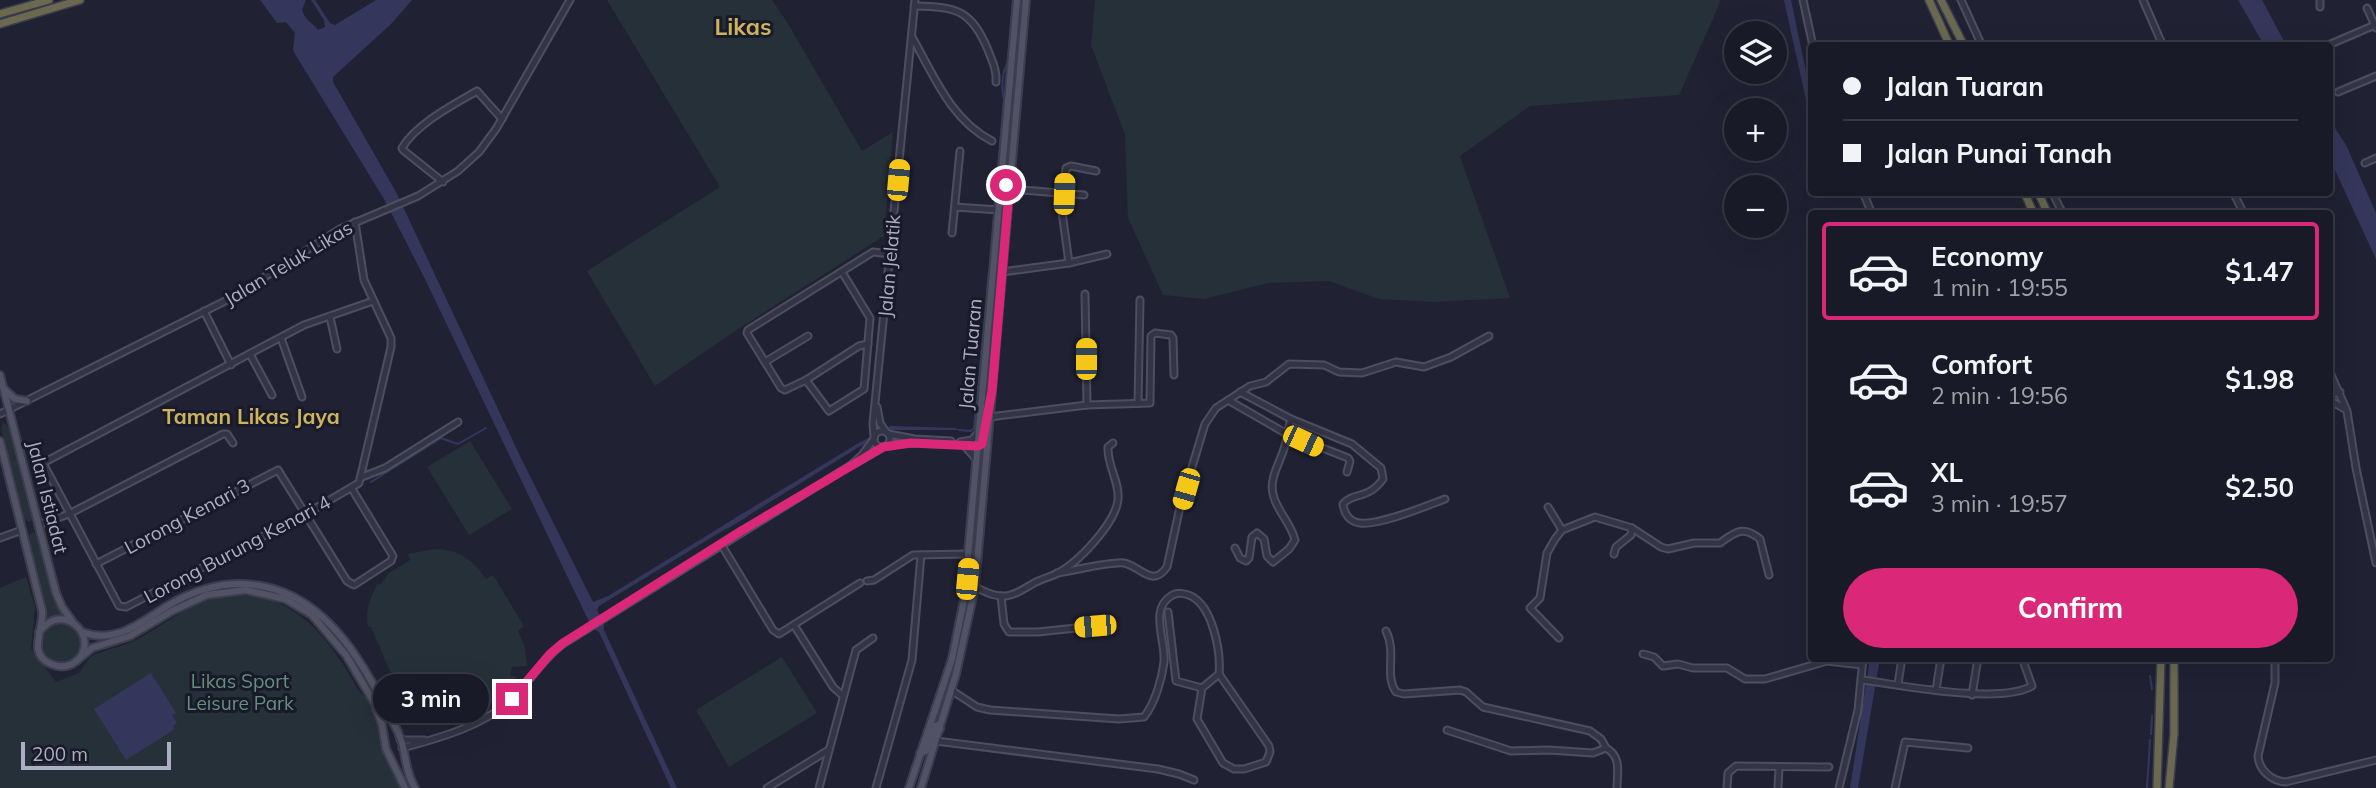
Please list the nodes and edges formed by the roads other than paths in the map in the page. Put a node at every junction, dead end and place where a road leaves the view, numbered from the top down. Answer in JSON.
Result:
{"nodes":[{"id":1,"x":49,"y":0,"type":"edge"},
{"id":2,"x":80,"y":0,"type":"edge"},
{"id":3,"x":570,"y":0,"type":"edge"},
{"id":4,"x":1017,"y":0,"type":"edge"},
{"id":5,"x":1026,"y":0,"type":"edge"},
{"id":6,"x":1803,"y":0,"type":"edge"},
{"id":7,"x":1929,"y":0,"type":"edge"},
{"id":8,"x":1941,"y":0,"type":"edge"},
{"id":9,"x":1961,"y":0,"type":"edge"},
{"id":10,"x":2143,"y":0,"type":"edge"},
{"id":11,"x":914,"y":2,"type":"edge"},
{"id":12,"x":2367,"y":8,"type":"dead end"},
{"id":13,"x":0,"y":14,"type":"edge"},
{"id":14,"x":0,"y":24,"type":"edge"},
{"id":15,"x":2375,"y":26,"type":"edge"},
{"id":16,"x":911,"y":35,"type":"junction"},
{"id":17,"x":1812,"y":42,"type":"edge"},
{"id":18,"x":1948,"y":42,"type":"edge"},
{"id":19,"x":1962,"y":42,"type":"edge"},
{"id":20,"x":1980,"y":42,"type":"edge"},
{"id":21,"x":2161,"y":42,"type":"edge"},
{"id":22,"x":2333,"y":43,"type":"edge"},
{"id":23,"x":2376,"y":76,"type":"edge"},
{"id":24,"x":996,"y":82,"type":"dead end"},
{"id":25,"x":2339,"y":92,"type":"dead end"},
{"id":26,"x":502,"y":119,"type":"junction"},
{"id":27,"x":992,"y":141,"type":"dead end"},
{"id":28,"x":960,"y":150,"type":"dead end"},
{"id":29,"x":2376,"y":158,"type":"edge"},
{"id":30,"x":2365,"y":163,"type":"dead end"},
{"id":31,"x":1096,"y":171,"type":"dead end"},
{"id":32,"x":1010,"y":180,"type":"junction"},
{"id":33,"x":443,"y":182,"type":"junction"},
{"id":34,"x":1009,"y":190,"type":"junction"},
{"id":35,"x":1064,"y":194,"type":"junction"},
{"id":36,"x":1084,"y":195,"type":"dead end"},
{"id":37,"x":956,"y":207,"type":"junction"},
{"id":38,"x":999,"y":209,"type":"junction"},
{"id":39,"x":355,"y":222,"type":"junction"},
{"id":40,"x":952,"y":233,"type":"dead end"},
{"id":41,"x":891,"y":254,"type":"junction"},
{"id":42,"x":1107,"y":254,"type":"dead end"},
{"id":43,"x":1069,"y":263,"type":"junction"},
{"id":44,"x":842,"y":272,"type":"junction"},
{"id":45,"x":1002,"y":272,"type":"junction"},
{"id":46,"x":1085,"y":294,"type":"dead end"},
{"id":47,"x":1140,"y":300,"type":"dead end"},
{"id":48,"x":373,"y":301,"type":"junction"},
{"id":49,"x":204,"y":312,"type":"junction"},
{"id":50,"x":330,"y":317,"type":"junction"},
{"id":51,"x":808,"y":336,"type":"dead end"},
{"id":52,"x":1489,"y":336,"type":"dead end"},
{"id":53,"x":281,"y":338,"type":"junction"},
{"id":54,"x":868,"y":344,"type":"junction"},
{"id":55,"x":337,"y":349,"type":"dead end"},
{"id":56,"x":250,"y":355,"type":"junction"},
{"id":57,"x":765,"y":362,"type":"junction"},
{"id":58,"x":231,"y":365,"type":"junction"},
{"id":59,"x":0,"y":375,"type":"edge"},
{"id":60,"x":1174,"y":375,"type":"dead end"},
{"id":61,"x":2333,"y":377,"type":"edge"},
{"id":62,"x":807,"y":380,"type":"junction"},
{"id":63,"x":3,"y":387,"type":"junction"},
{"id":64,"x":992,"y":391,"type":"junction"},
{"id":65,"x":2340,"y":392,"type":"junction"},
{"id":66,"x":1240,"y":393,"type":"junction"},
{"id":67,"x":2333,"y":393,"type":"edge"},
{"id":68,"x":272,"y":395,"type":"dead end"},
{"id":69,"x":302,"y":397,"type":"dead end"},
{"id":70,"x":1228,"y":400,"type":"junction"},
{"id":71,"x":27,"y":401,"type":"junction"},
{"id":72,"x":2333,"y":402,"type":"edge"},
{"id":73,"x":1138,"y":403,"type":"junction"},
{"id":74,"x":876,"y":404,"type":"junction"},
{"id":75,"x":1087,"y":405,"type":"junction"},
{"id":76,"x":9,"y":410,"type":"junction"},
{"id":77,"x":2347,"y":411,"type":"junction"},
{"id":78,"x":0,"y":414,"type":"edge"},
{"id":79,"x":989,"y":417,"type":"junction"},
{"id":80,"x":1290,"y":419,"type":"junction"},
{"id":81,"x":458,"y":422,"type":"dead end"},
{"id":82,"x":979,"y":431,"type":"junction"},
{"id":83,"x":887,"y":433,"type":"junction"},
{"id":84,"x":1287,"y":434,"type":"junction"},
{"id":85,"x":874,"y":438,"type":"junction"},
{"id":86,"x":233,"y":443,"type":"dead end"},
{"id":87,"x":1113,"y":443,"type":"dead end"},
{"id":88,"x":964,"y":445,"type":"junction"},
{"id":89,"x":1,"y":446,"type":"edge"},
{"id":90,"x":885,"y":446,"type":"junction"},
{"id":91,"x":978,"y":446,"type":"junction"},
{"id":92,"x":976,"y":462,"type":"junction"},
{"id":93,"x":851,"y":465,"type":"junction"},
{"id":94,"x":1347,"y":472,"type":"dead end"},
{"id":95,"x":362,"y":477,"type":"junction"},
{"id":96,"x":352,"y":489,"type":"junction"},
{"id":97,"x":1446,"y":499,"type":"dead end"},
{"id":98,"x":1548,"y":507,"type":"dead end"},
{"id":99,"x":69,"y":514,"type":"junction"},
{"id":100,"x":304,"y":515,"type":"junction"},
{"id":101,"x":38,"y":525,"type":"junction"},
{"id":102,"x":1632,"y":528,"type":"junction"},
{"id":103,"x":22,"y":530,"type":"junction"},
{"id":104,"x":1562,"y":530,"type":"junction"},
{"id":105,"x":0,"y":538,"type":"edge"},
{"id":106,"x":721,"y":544,"type":"junction"},
{"id":107,"x":1235,"y":548,"type":"dead end"},
{"id":108,"x":969,"y":554,"type":"junction"},
{"id":109,"x":1614,"y":554,"type":"dead end"},
{"id":110,"x":921,"y":555,"type":"junction"},
{"id":111,"x":96,"y":564,"type":"junction"},
{"id":112,"x":2376,"y":564,"type":"edge"},
{"id":113,"x":1057,"y":573,"type":"junction"},
{"id":114,"x":1769,"y":575,"type":"dead end"},
{"id":115,"x":975,"y":587,"type":"junction"},
{"id":116,"x":1001,"y":596,"type":"junction"},
{"id":117,"x":1168,"y":612,"type":"dead end"},
{"id":118,"x":73,"y":622,"type":"junction"},
{"id":119,"x":794,"y":625,"type":"junction"},
{"id":120,"x":1098,"y":628,"type":"dead end"},
{"id":121,"x":1386,"y":631,"type":"dead end"},
{"id":122,"x":40,"y":632,"type":"junction"},
{"id":123,"x":82,"y":632,"type":"junction"},
{"id":124,"x":873,"y":638,"type":"dead end"},
{"id":125,"x":1559,"y":638,"type":"dead end"},
{"id":126,"x":1643,"y":654,"type":"dead end"},
{"id":127,"x":75,"y":662,"type":"junction"},
{"id":128,"x":1824,"y":662,"type":"edge"},
{"id":129,"x":1862,"y":662,"type":"edge"},
{"id":130,"x":1901,"y":662,"type":"edge"},
{"id":131,"x":1940,"y":662,"type":"edge"},
{"id":132,"x":1977,"y":662,"type":"edge"},
{"id":133,"x":2024,"y":662,"type":"edge"},
{"id":134,"x":2161,"y":662,"type":"edge"},
{"id":135,"x":2174,"y":662,"type":"edge"},
{"id":136,"x":2275,"y":662,"type":"edge"},
{"id":137,"x":1219,"y":674,"type":"junction"},
{"id":138,"x":1864,"y":680,"type":"junction"},
{"id":139,"x":1898,"y":684,"type":"junction"},
{"id":140,"x":1202,"y":688,"type":"junction"},
{"id":141,"x":1936,"y":690,"type":"junction"},
{"id":142,"x":951,"y":691,"type":"junction"},
{"id":143,"x":1972,"y":695,"type":"junction"},
{"id":144,"x":843,"y":696,"type":"junction"},
{"id":145,"x":940,"y":729,"type":"junction"},
{"id":146,"x":1447,"y":730,"type":"dead end"},
{"id":147,"x":400,"y":739,"type":"junction"},
{"id":148,"x":427,"y":740,"type":"junction"},
{"id":149,"x":936,"y":741,"type":"junction"},
{"id":150,"x":386,"y":748,"type":"junction"},
{"id":151,"x":1606,"y":748,"type":"junction"},
{"id":152,"x":1968,"y":748,"type":"dead end"},
{"id":153,"x":401,"y":749,"type":"junction"},
{"id":154,"x":827,"y":751,"type":"junction"},
{"id":155,"x":920,"y":752,"type":"junction"},
{"id":156,"x":2376,"y":761,"type":"edge"},
{"id":157,"x":1779,"y":767,"type":"junction"},
{"id":158,"x":1829,"y":767,"type":"dead end"},
{"id":159,"x":1194,"y":780,"type":"dead end"},
{"id":160,"x":405,"y":788,"type":"edge"},
{"id":161,"x":415,"y":788,"type":"edge"},
{"id":162,"x":767,"y":788,"type":"edge"},
{"id":163,"x":819,"y":788,"type":"edge"},
{"id":164,"x":876,"y":788,"type":"edge"},
{"id":165,"x":909,"y":788,"type":"edge"},
{"id":166,"x":921,"y":788,"type":"edge"},
{"id":167,"x":1617,"y":788,"type":"edge"},
{"id":168,"x":1727,"y":788,"type":"edge"},
{"id":169,"x":1778,"y":788,"type":"edge"},
{"id":170,"x":1839,"y":788,"type":"edge"},
{"id":171,"x":1895,"y":788,"type":"edge"},
{"id":172,"x":2157,"y":788,"type":"edge"},
{"id":173,"x":2167,"y":788,"type":"edge"}],
"edges":[{"from":1,"to":13,"type":"highway"},
{"from":2,"to":14,"type":"highway"},
{"from":3,"to":26,"type":"street","name":"Jalan Teluk Likas"},
{"from":4,"to":38,"type":"main road","name":"Jalan Tuaran"},
{"from":5,"to":32,"type":"main road","name":"Jalan Tuaran"},
{"from":6,"to":17,"type":"street"},
{"from":7,"to":18,"type":"highway"},
{"from":8,"to":19,"type":"highway"},
{"from":9,"to":20,"type":"street"},
{"from":10,"to":21,"type":"street"},
{"from":11,"to":16,"type":"street","name":"Jalan Jelatik"},
{"from":11,"to":24,"type":"street"},
{"from":12,"to":15,"type":"street"},
{"from":15,"to":22,"type":"street"},
{"from":16,"to":27,"type":"street"},
{"from":16,"to":41,"type":"street","name":"Jalan Jelatik"},
{"from":23,"to":25,"type":"street"},
{"from":26,"to":33,"type":"street","name":"Jalan Teluk Likas"},
{"from":26,"to":33,"type":"street"},
{"from":28,"to":37,"type":"street"},
{"from":29,"to":30,"type":"street"},
{"from":31,"to":35,"type":"street"},
{"from":32,"to":34,"type":"main road","name":"Jalan Tuaran"},
{"from":32,"to":38,"type":"main road"},
{"from":33,"to":39,"type":"street","name":"Jalan Teluk Likas"},
{"from":34,"to":35,"type":"street"},
{"from":34,"to":45,"type":"main road","name":"Jalan Tuaran"},
{"from":35,"to":36,"type":"street"},
{"from":35,"to":43,"type":"street"},
{"from":37,"to":38,"type":"street"},
{"from":37,"to":40,"type":"street"},
{"from":38,"to":82,"type":"main road","name":"Jalan Tuaran"},
{"from":39,"to":48,"type":"street"},
{"from":39,"to":49,"type":"street","name":"Jalan Teluk Likas"},
{"from":41,"to":44,"type":"street"},
{"from":41,"to":74,"type":"street","name":"Jalan Jelatik"},
{"from":42,"to":43,"type":"street"},
{"from":43,"to":45,"type":"street"},
{"from":44,"to":54,"type":"street"},
{"from":44,"to":57,"type":"street"},
{"from":45,"to":64,"type":"main road","name":"Jalan Tuaran"},
{"from":46,"to":75,"type":"street"},
{"from":47,"to":73,"type":"street"},
{"from":48,"to":50,"type":"street"},
{"from":48,"to":95,"type":"street"},
{"from":49,"to":58,"type":"street"},
{"from":49,"to":71,"type":"street","name":"Jalan Teluk Likas"},
{"from":50,"to":53,"type":"street"},
{"from":50,"to":55,"type":"street"},
{"from":51,"to":57,"type":"street"},
{"from":52,"to":66,"type":"street"},
{"from":53,"to":56,"type":"street"},
{"from":53,"to":69,"type":"street"},
{"from":54,"to":62,"type":"street"},
{"from":54,"to":62,"type":"street"},
{"from":56,"to":58,"type":"street"},
{"from":56,"to":68,"type":"street"},
{"from":57,"to":62,"type":"street"},
{"from":58,"to":99,"type":"street"},
{"from":59,"to":63,"type":"main road","name":"Jalan Istiadat"},
{"from":60,"to":73,"type":"street"},
{"from":61,"to":65,"type":"street"},
{"from":63,"to":71,"type":"main road"},
{"from":63,"to":76,"type":"main road","name":"Jalan Istiadat"},
{"from":64,"to":79,"type":"main road","name":"Jalan Tuaran"},
{"from":64,"to":91,"type":"main road"},
{"from":65,"to":67,"type":"street"},
{"from":65,"to":77,"type":"street"},
{"from":66,"to":70,"type":"street"},
{"from":66,"to":80,"type":"street"},
{"from":70,"to":84,"type":"street"},
{"from":70,"to":113,"type":"street"},
{"from":71,"to":76,"type":"street","name":"Jalan Teluk Likas"},
{"from":72,"to":77,"type":"street"},
{"from":73,"to":75,"type":"street"},
{"from":74,"to":83,"type":"street","name":"Jalan Jelatik"},
{"from":74,"to":85,"type":"street","name":"Jalan Jelatik"},
{"from":75,"to":79,"type":"street"},
{"from":76,"to":78,"type":"street","name":"Jalan Teluk Likas"},
{"from":76,"to":101,"type":"main road","name":"Jalan Istiadat"},
{"from":77,"to":112,"type":"street"},
{"from":79,"to":115,"type":"main road","name":"Jalan Tuaran"},
{"from":80,"to":84,"type":"street"},
{"from":80,"to":97,"type":"street"},
{"from":81,"to":95,"type":"street"},
{"from":82,"to":83,"type":"street"},
{"from":82,"to":91,"type":"main road","name":"Jalan Tuaran"},
{"from":83,"to":85,"type":"street"},
{"from":83,"to":90,"type":"street"},
{"from":84,"to":94,"type":"street"},
{"from":84,"to":107,"type":"street"},
{"from":85,"to":90,"type":"street"},
{"from":85,"to":93,"type":"street"},
{"from":86,"to":99,"type":"street"},
{"from":87,"to":113,"type":"street"},
{"from":88,"to":90,"type":"street"},
{"from":88,"to":91,"type":"main road"},
{"from":88,"to":92,"type":"street"},
{"from":89,"to":103,"type":"main road","name":"Jalan Istiadat"},
{"from":90,"to":93,"type":"street"},
{"from":91,"to":92,"type":"main road","name":"Jalan Tuaran"},
{"from":92,"to":108,"type":"main road","name":"Jalan Tuaran"},
{"from":93,"to":106,"type":"street"},
{"from":95,"to":96,"type":"street"},
{"from":96,"to":100,"type":"street","name":"Lorong Burung Kenari 4"},
{"from":96,"to":100,"type":"street"},
{"from":98,"to":104,"type":"street"},
{"from":99,"to":101,"type":"street"},
{"from":99,"to":111,"type":"street"},
{"from":100,"to":111,"type":"street","name":"Lorong Burung Kenari 4"},
{"from":100,"to":111,"type":"street","name":"Lorong Kenari 3"},
{"from":101,"to":103,"type":"main road"},
{"from":101,"to":118,"type":"main road","name":"Jalan Istiadat"},
{"from":102,"to":104,"type":"street"},
{"from":102,"to":109,"type":"street"},
{"from":102,"to":114,"type":"street"},
{"from":103,"to":105,"type":"street"},
{"from":103,"to":122,"type":"main road","name":"Jalan Istiadat"},
{"from":104,"to":125,"type":"street"},
{"from":106,"to":119,"type":"street"},
{"from":106,"to":148,"type":"street"},
{"from":108,"to":110,"type":"street"},
{"from":108,"to":155,"type":"main road","name":"Jalan Tuaran"},
{"from":110,"to":119,"type":"street"},
{"from":110,"to":164,"type":"street"},
{"from":113,"to":116,"type":"street"},
{"from":115,"to":116,"type":"street"},
{"from":115,"to":142,"type":"main road","name":"Jalan Tuaran"},
{"from":116,"to":120,"type":"street"},
{"from":117,"to":140,"type":"street"},
{"from":118,"to":122,"type":"main road"},
{"from":118,"to":123,"type":"main road"},
{"from":119,"to":144,"type":"street"},
{"from":121,"to":151,"type":"street"},
{"from":122,"to":127,"type":"main road"},
{"from":123,"to":127,"type":"main road"},
{"from":123,"to":147,"type":"main road"},
{"from":124,"to":144,"type":"street"},
{"from":126,"to":128,"type":"street"},
{"from":127,"to":150,"type":"main road"},
{"from":129,"to":138,"type":"street"},
{"from":130,"to":139,"type":"street"},
{"from":131,"to":141,"type":"street"},
{"from":132,"to":143,"type":"street"},
{"from":133,"to":143,"type":"street"},
{"from":134,"to":172,"type":"highway"},
{"from":135,"to":173,"type":"highway"},
{"from":136,"to":156,"type":"street"},
{"from":137,"to":140,"type":"street"},
{"from":137,"to":140,"type":"street"},
{"from":137,"to":142,"type":"street"},
{"from":138,"to":139,"type":"street"},
{"from":138,"to":170,"type":"street"},
{"from":139,"to":141,"type":"street"},
{"from":141,"to":143,"type":"street"},
{"from":142,"to":145,"type":"main road","name":"Jalan Tuaran"},
{"from":144,"to":154,"type":"street"},
{"from":145,"to":149,"type":"main road","name":"Jalan Tuaran"},
{"from":145,"to":155,"type":"main road"},
{"from":146,"to":151,"type":"street"},
{"from":147,"to":148,"type":"street"},
{"from":147,"to":150,"type":"main road"},
{"from":147,"to":153,"type":"main road"},
{"from":148,"to":153,"type":"street"},
{"from":149,"to":159,"type":"street"},
{"from":149,"to":166,"type":"main road","name":"Jalan Tuaran"},
{"from":150,"to":153,"type":"main road"},
{"from":150,"to":160,"type":"main road"},
{"from":151,"to":167,"type":"street"},
{"from":152,"to":171,"type":"street"},
{"from":153,"to":161,"type":"main road"},
{"from":154,"to":162,"type":"street"},
{"from":154,"to":163,"type":"street"},
{"from":155,"to":165,"type":"main road","name":"Jalan Tuaran"},
{"from":157,"to":158,"type":"street"},
{"from":157,"to":168,"type":"street"},
{"from":157,"to":169,"type":"street"}]}
